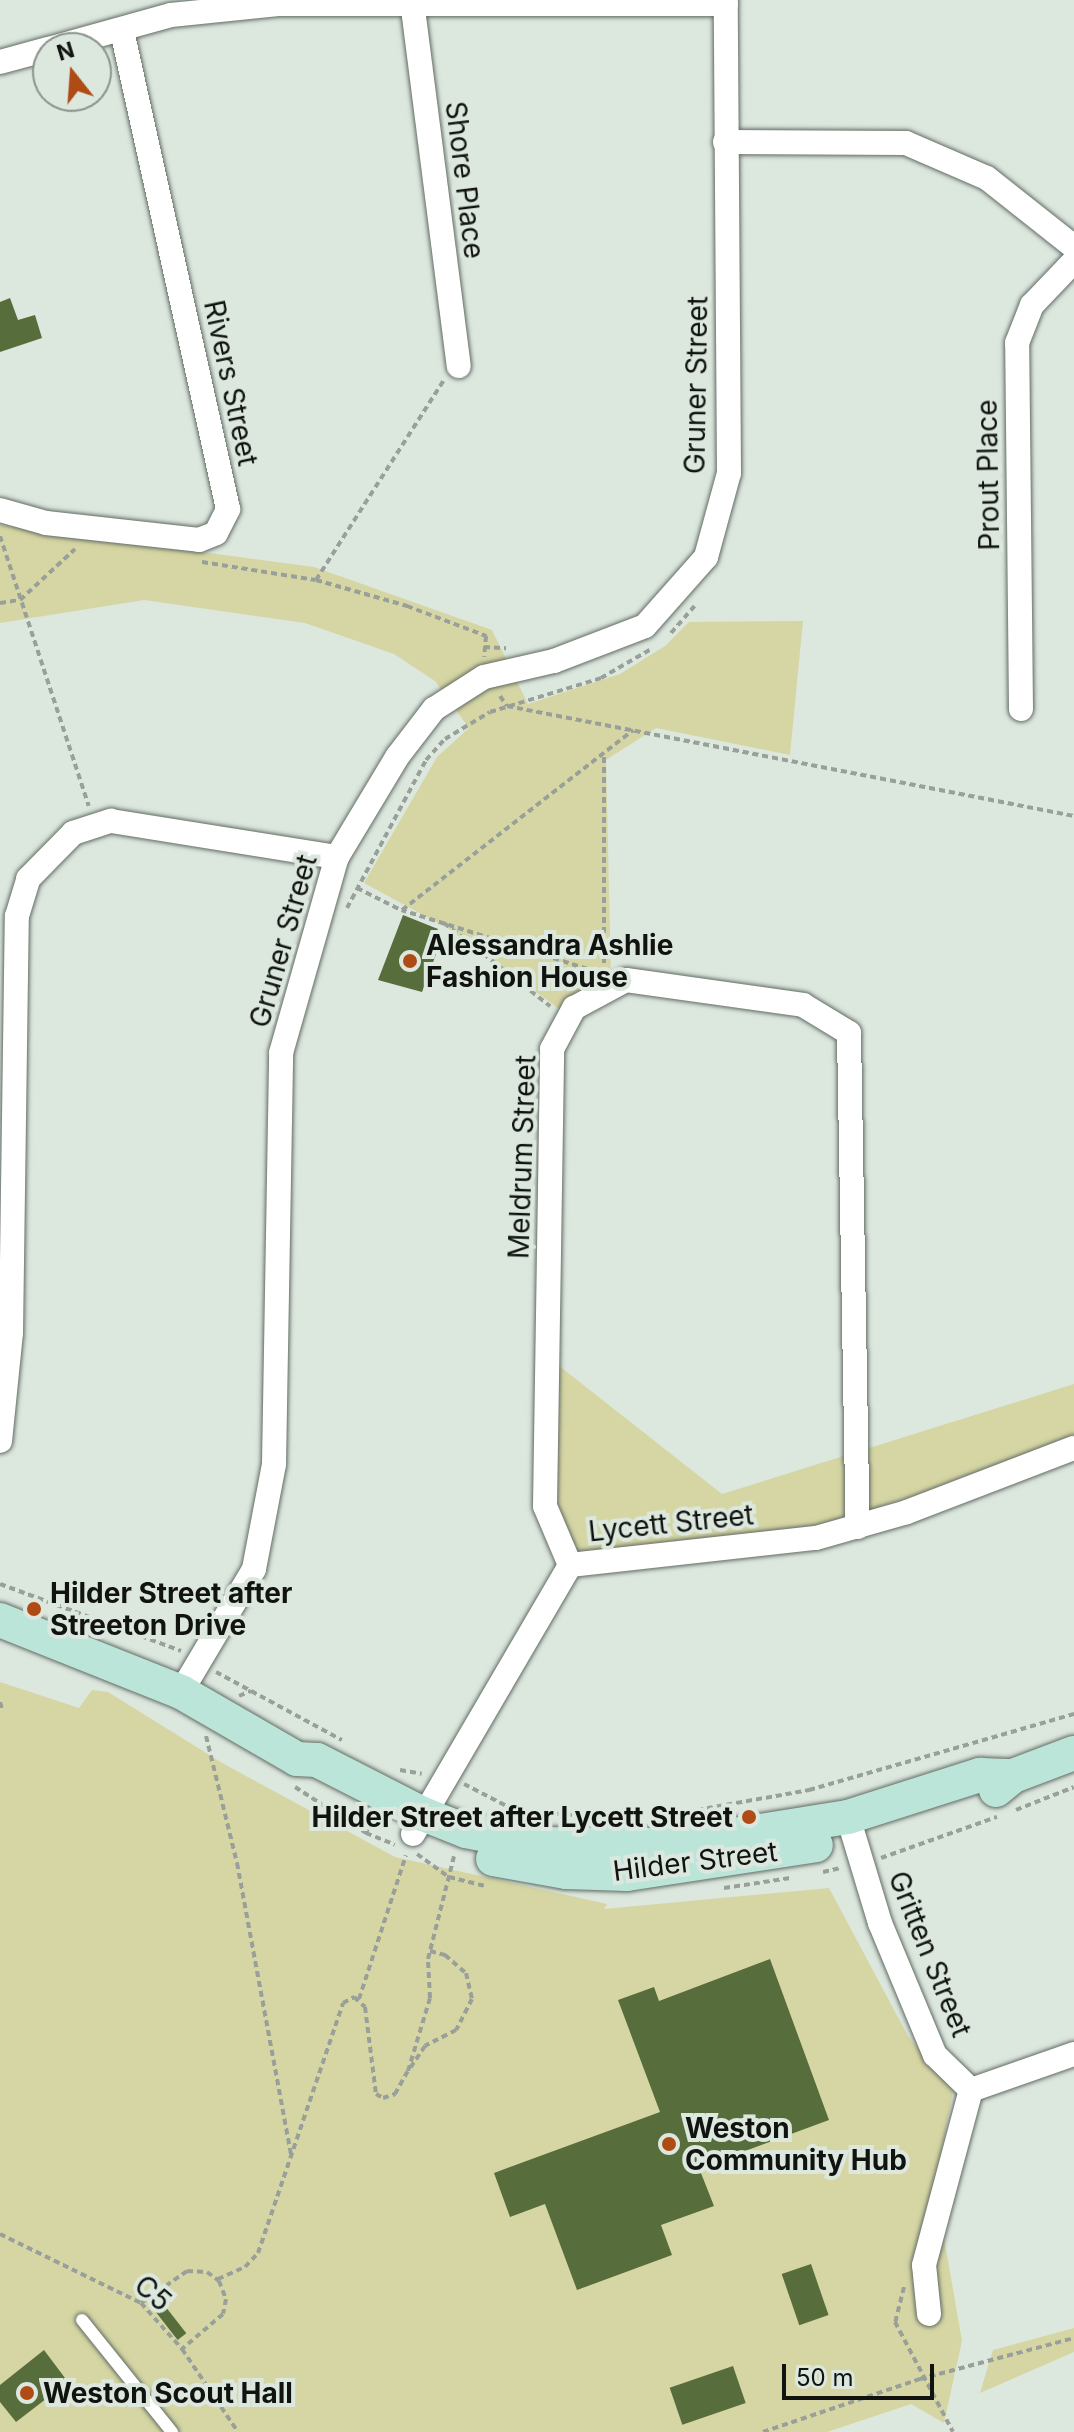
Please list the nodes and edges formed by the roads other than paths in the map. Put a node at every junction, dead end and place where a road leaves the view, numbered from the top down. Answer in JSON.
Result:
{"nodes":[{"id":1,"x":412,"y":1,"type":"edge"},
{"id":2,"x":726,"y":2,"type":"edge"},
{"id":3,"x":122,"y":30,"type":"junction"},
{"id":4,"x":112,"y":32,"type":"edge"},
{"id":5,"x":32,"y":53,"type":"edge"},
{"id":6,"x":0,"y":62,"type":"edge"},
{"id":7,"x":725,"y":142,"type":"junction"},
{"id":8,"x":1074,"y":247,"type":"edge"},
{"id":9,"x":1074,"y":261,"type":"edge"},
{"id":10,"x":459,"y":366,"type":"road end"},
{"id":11,"x":0,"y":510,"type":"edge"},
{"id":12,"x":1021,"y":709,"type":"dead end"},
{"id":13,"x":337,"y":857,"type":"junction"},
{"id":14,"x":0,"y":1441,"type":"edge"},
{"id":15,"x":1074,"y":1448,"type":"edge"},
{"id":16,"x":858,"y":1527,"type":"junction"},
{"id":17,"x":570,"y":1565,"type":"junction"},
{"id":18,"x":0,"y":1620,"type":"edge"},
{"id":19,"x":181,"y":1692,"type":"junction"},
{"id":20,"x":1074,"y":1753,"type":"edge"},
{"id":21,"x":418,"y":1824,"type":"junction"},
{"id":22,"x":851,"y":1827,"type":"junction"},
{"id":23,"x":1074,"y":2054,"type":"edge"},
{"id":24,"x":971,"y":2090,"type":"junction"},
{"id":25,"x":929,"y":2314,"type":"dead end"},
{"id":26,"x":82,"y":2320,"type":"dead end"},
{"id":27,"x":172,"y":2432,"type":"edge"}],
"edges":[{"from":1,"to":2,"type":"street"},
{"from":1,"to":3,"type":"street"},
{"from":1,"to":10,"type":"street","name":"Shore Place"},
{"from":2,"to":7,"type":"street","name":"Gruner Street"},
{"from":3,"to":4,"type":"street"},
{"from":3,"to":11,"type":"street","name":"Rivers Street"},
{"from":5,"to":6,"type":"street"},
{"from":7,"to":8,"type":"street"},
{"from":7,"to":13,"type":"street","name":"Gruner Street"},
{"from":9,"to":12,"type":"street","name":"Prout Place"},
{"from":13,"to":14,"type":"street"},
{"from":13,"to":19,"type":"street","name":"Gruner Street"},
{"from":15,"to":16,"type":"street","name":"Lycett Street"},
{"from":16,"to":17,"type":"street","name":"Lycett Street"},
{"from":16,"to":17,"type":"street","name":"Meldrum Street"},
{"from":17,"to":21,"type":"street","name":"Lycett Street"},
{"from":18,"to":19,"type":"street","name":"Hilder Street"},
{"from":19,"to":21,"type":"street","name":"Hilder Street"},
{"from":20,"to":22,"type":"street","name":"Hilder Street"},
{"from":21,"to":22,"type":"street","name":"Hilder Street"},
{"from":22,"to":24,"type":"street","name":"Gritten Street"},
{"from":23,"to":24,"type":"street"},
{"from":24,"to":25,"type":"street"},
{"from":26,"to":27,"type":"lane"}]}
